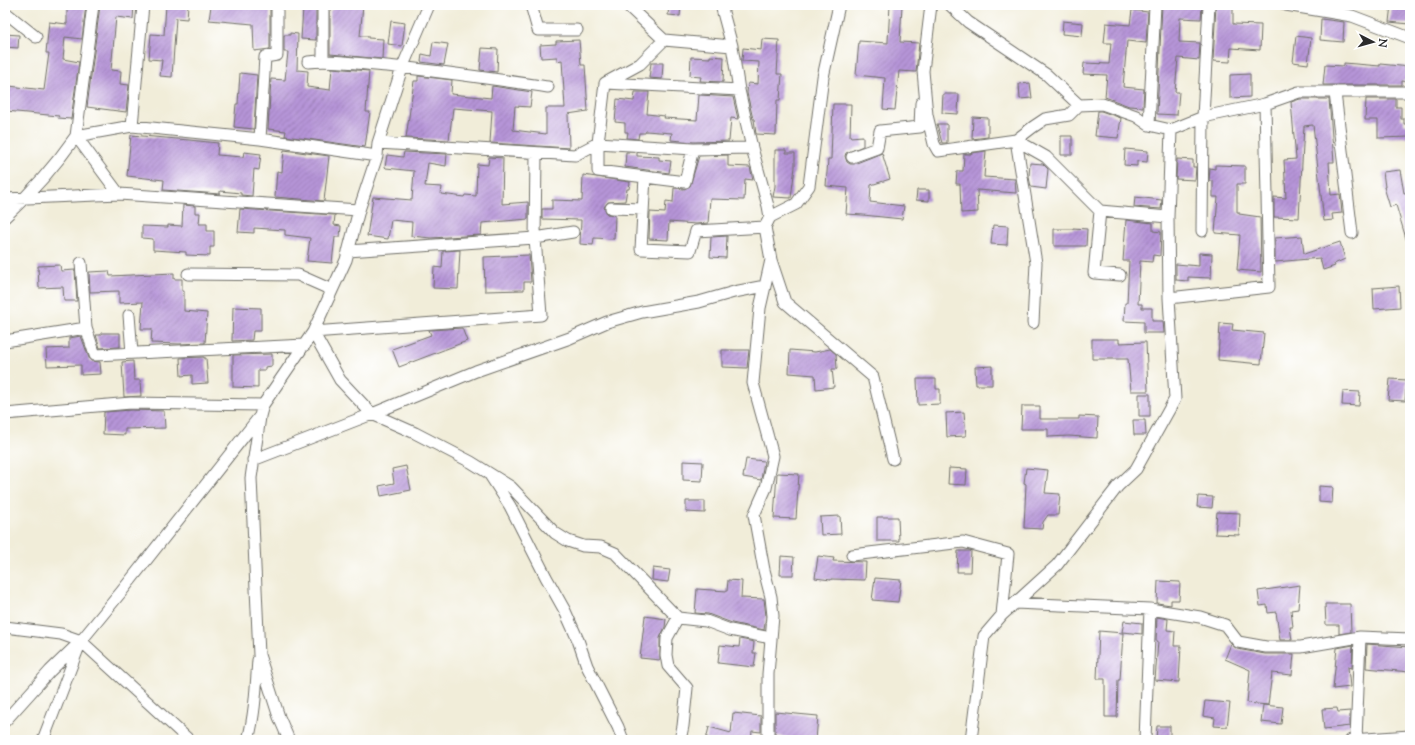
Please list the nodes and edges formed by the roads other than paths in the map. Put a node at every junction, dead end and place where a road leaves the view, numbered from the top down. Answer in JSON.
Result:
{"nodes":[{"id":1,"x":93,"y":5,"type":"edge"},
{"id":2,"x":143,"y":5,"type":"edge"},
{"id":3,"x":277,"y":5,"type":"edge"},
{"id":4,"x":323,"y":5,"type":"edge"},
{"id":5,"x":429,"y":5,"type":"edge"},
{"id":6,"x":531,"y":5,"type":"edge"},
{"id":7,"x":627,"y":5,"type":"edge"},
{"id":8,"x":721,"y":5,"type":"edge"},
{"id":9,"x":839,"y":5,"type":"edge"},
{"id":10,"x":931,"y":5,"type":"edge"},
{"id":11,"x":950,"y":5,"type":"edge"},
{"id":12,"x":1155,"y":5,"type":"edge"},
{"id":13,"x":1209,"y":5,"type":"edge"},
{"id":14,"x":1288,"y":5,"type":"edge"},
{"id":15,"x":5,"y":12,"type":"edge"},
{"id":16,"x":577,"y":30,"type":"dead end"},
{"id":17,"x":36,"y":37,"type":"dead end"},
{"id":18,"x":1410,"y":38,"type":"edge"},
{"id":19,"x":664,"y":40,"type":"junction"},
{"id":20,"x":732,"y":46,"type":"junction"},
{"id":21,"x":324,"y":60,"type":"junction"},
{"id":22,"x":308,"y":62,"type":"dead end"},
{"id":23,"x":402,"y":68,"type":"junction"},
{"id":24,"x":923,"y":71,"type":"junction"},
{"id":25,"x":606,"y":83,"type":"junction"},
{"id":26,"x":548,"y":87,"type":"dead end"},
{"id":27,"x":739,"y":90,"type":"junction"},
{"id":28,"x":1410,"y":92,"type":"edge"},
{"id":29,"x":1335,"y":93,"type":"junction"},
{"id":30,"x":1265,"y":104,"type":"junction"},
{"id":31,"x":1079,"y":105,"type":"junction"},
{"id":32,"x":1203,"y":117,"type":"junction"},
{"id":33,"x":1149,"y":125,"type":"junction"},
{"id":34,"x":132,"y":126,"type":"junction"},
{"id":35,"x":1171,"y":130,"type":"junction"},
{"id":36,"x":76,"y":136,"type":"junction"},
{"id":37,"x":260,"y":139,"type":"junction"},
{"id":38,"x":1016,"y":140,"type":"junction"},
{"id":39,"x":378,"y":142,"type":"junction"},
{"id":40,"x":598,"y":143,"type":"junction"},
{"id":41,"x":752,"y":148,"type":"junction"},
{"id":42,"x":692,"y":149,"type":"junction"},
{"id":43,"x":536,"y":154,"type":"junction"},
{"id":44,"x":377,"y":156,"type":"junction"},
{"id":45,"x":852,"y":157,"type":"dead end"},
{"id":46,"x":645,"y":177,"type":"junction"},
{"id":47,"x":119,"y":194,"type":"junction"},
{"id":48,"x":25,"y":198,"type":"junction"},
{"id":49,"x":5,"y":199,"type":"edge"},
{"id":50,"x":611,"y":208,"type":"dead end"},
{"id":51,"x":642,"y":209,"type":"junction"},
{"id":52,"x":359,"y":210,"type":"junction"},
{"id":53,"x":1100,"y":211,"type":"junction"},
{"id":54,"x":5,"y":217,"type":"edge"},
{"id":55,"x":1168,"y":217,"type":"junction"},
{"id":56,"x":767,"y":222,"type":"junction"},
{"id":57,"x":1202,"y":231,"type":"dead end"},
{"id":58,"x":573,"y":232,"type":"dead end"},
{"id":59,"x":1352,"y":233,"type":"dead end"},
{"id":60,"x":535,"y":238,"type":"junction"},
{"id":61,"x":348,"y":251,"type":"junction"},
{"id":62,"x":770,"y":260,"type":"junction"},
{"id":63,"x":81,"y":263,"type":"dead end"},
{"id":64,"x":188,"y":274,"type":"dead end"},
{"id":65,"x":1120,"y":275,"type":"dead end"},
{"id":66,"x":766,"y":286,"type":"junction"},
{"id":67,"x":332,"y":290,"type":"junction"},
{"id":68,"x":1169,"y":298,"type":"junction"},
{"id":69,"x":129,"y":315,"type":"dead end"},
{"id":70,"x":1033,"y":323,"type":"dead end"},
{"id":71,"x":86,"y":328,"type":"junction"},
{"id":72,"x":313,"y":332,"type":"junction"},
{"id":73,"x":5,"y":341,"type":"edge"},
{"id":74,"x":305,"y":345,"type":"junction"},
{"id":75,"x":132,"y":353,"type":"junction"},
{"id":76,"x":263,"y":405,"type":"junction"},
{"id":77,"x":5,"y":414,"type":"edge"},
{"id":78,"x":372,"y":414,"type":"junction"},
{"id":79,"x":260,"y":416,"type":"junction"},
{"id":80,"x":893,"y":459,"type":"dead end"},
{"id":81,"x":253,"y":460,"type":"junction"},
{"id":82,"x":488,"y":473,"type":"junction"},
{"id":83,"x":852,"y":555,"type":"dead end"},
{"id":84,"x":1015,"y":603,"type":"junction"},
{"id":85,"x":1150,"y":609,"type":"junction"},
{"id":86,"x":1002,"y":615,"type":"junction"},
{"id":87,"x":678,"y":618,"type":"junction"},
{"id":88,"x":5,"y":627,"type":"edge"},
{"id":89,"x":1360,"y":637,"type":"junction"},
{"id":90,"x":771,"y":638,"type":"junction"},
{"id":91,"x":1410,"y":639,"type":"edge"},
{"id":92,"x":81,"y":640,"type":"junction"},
{"id":93,"x":259,"y":655,"type":"junction"},
{"id":94,"x":5,"y":720,"type":"edge"},
{"id":95,"x":1410,"y":736,"type":"edge"},
{"id":96,"x":43,"y":740,"type":"edge"},
{"id":97,"x":189,"y":740,"type":"edge"},
{"id":98,"x":248,"y":740,"type":"edge"},
{"id":99,"x":289,"y":740,"type":"edge"},
{"id":100,"x":623,"y":740,"type":"edge"},
{"id":101,"x":680,"y":740,"type":"edge"},
{"id":102,"x":768,"y":740,"type":"edge"},
{"id":103,"x":971,"y":740,"type":"edge"},
{"id":104,"x":1145,"y":740,"type":"edge"},
{"id":105,"x":1354,"y":740,"type":"edge"}],
"edges":[{"from":1,"to":36,"type":"street"},
{"from":2,"to":34,"type":"street"},
{"from":3,"to":37,"type":"street"},
{"from":4,"to":21,"type":"street"},
{"from":5,"to":23,"type":"street"},
{"from":6,"to":16,"type":"street"},
{"from":7,"to":19,"type":"street"},
{"from":8,"to":20,"type":"street"},
{"from":9,"to":56,"type":"street"},
{"from":10,"to":24,"type":"street"},
{"from":11,"to":31,"type":"street"},
{"from":12,"to":33,"type":"street"},
{"from":13,"to":32,"type":"street"},
{"from":14,"to":18,"type":"street"},
{"from":15,"to":17,"type":"street"},
{"from":19,"to":20,"type":"street"},
{"from":19,"to":25,"type":"street"},
{"from":20,"to":27,"type":"street"},
{"from":21,"to":22,"type":"street"},
{"from":21,"to":23,"type":"street"},
{"from":23,"to":26,"type":"street"},
{"from":23,"to":39,"type":"street"},
{"from":24,"to":38,"type":"street"},
{"from":24,"to":45,"type":"street"},
{"from":25,"to":27,"type":"street"},
{"from":25,"to":40,"type":"street"},
{"from":27,"to":41,"type":"street"},
{"from":28,"to":29,"type":"street"},
{"from":29,"to":30,"type":"street"},
{"from":29,"to":59,"type":"street"},
{"from":30,"to":32,"type":"street"},
{"from":30,"to":68,"type":"street"},
{"from":31,"to":33,"type":"street"},
{"from":31,"to":38,"type":"street"},
{"from":32,"to":35,"type":"street"},
{"from":32,"to":57,"type":"street"},
{"from":33,"to":35,"type":"street"},
{"from":34,"to":36,"type":"street"},
{"from":34,"to":37,"type":"street"},
{"from":35,"to":55,"type":"street"},
{"from":36,"to":47,"type":"street"},
{"from":36,"to":48,"type":"street"},
{"from":37,"to":44,"type":"street"},
{"from":38,"to":53,"type":"street"},
{"from":38,"to":70,"type":"street"},
{"from":39,"to":43,"type":"street"},
{"from":39,"to":44,"type":"street"},
{"from":40,"to":42,"type":"street"},
{"from":40,"to":43,"type":"street"},
{"from":40,"to":46,"type":"street"},
{"from":41,"to":42,"type":"street"},
{"from":41,"to":56,"type":"street"},
{"from":42,"to":46,"type":"street"},
{"from":43,"to":60,"type":"street"},
{"from":44,"to":52,"type":"street"},
{"from":46,"to":51,"type":"street"},
{"from":47,"to":48,"type":"street"},
{"from":47,"to":52,"type":"street"},
{"from":48,"to":49,"type":"street"},
{"from":48,"to":54,"type":"street"},
{"from":50,"to":51,"type":"street"},
{"from":51,"to":56,"type":"street"},
{"from":52,"to":61,"type":"street"},
{"from":53,"to":55,"type":"street"},
{"from":53,"to":65,"type":"street"},
{"from":55,"to":68,"type":"street"},
{"from":56,"to":62,"type":"street"},
{"from":58,"to":60,"type":"street"},
{"from":60,"to":61,"type":"street"},
{"from":60,"to":72,"type":"street"},
{"from":61,"to":67,"type":"street"},
{"from":62,"to":66,"type":"street"},
{"from":62,"to":80,"type":"street"},
{"from":63,"to":71,"type":"street"},
{"from":64,"to":67,"type":"street"},
{"from":66,"to":78,"type":"street"},
{"from":66,"to":90,"type":"street"},
{"from":67,"to":72,"type":"street"},
{"from":68,"to":84,"type":"street"},
{"from":69,"to":75,"type":"street"},
{"from":71,"to":73,"type":"street"},
{"from":71,"to":75,"type":"street"},
{"from":72,"to":74,"type":"street"},
{"from":72,"to":78,"type":"street"},
{"from":74,"to":75,"type":"street"},
{"from":74,"to":76,"type":"street"},
{"from":76,"to":77,"type":"street"},
{"from":76,"to":79,"type":"street"},
{"from":78,"to":81,"type":"street"},
{"from":78,"to":82,"type":"street"},
{"from":79,"to":81,"type":"street"},
{"from":79,"to":92,"type":"street"},
{"from":81,"to":93,"type":"street"},
{"from":82,"to":87,"type":"street"},
{"from":82,"to":100,"type":"street"},
{"from":83,"to":86,"type":"street"},
{"from":84,"to":85,"type":"street"},
{"from":84,"to":86,"type":"street"},
{"from":85,"to":89,"type":"street"},
{"from":85,"to":104,"type":"street"},
{"from":86,"to":103,"type":"street"},
{"from":87,"to":90,"type":"street"},
{"from":87,"to":101,"type":"street"},
{"from":88,"to":92,"type":"street"},
{"from":89,"to":91,"type":"street"},
{"from":89,"to":105,"type":"street"},
{"from":90,"to":102,"type":"street"},
{"from":92,"to":94,"type":"street"},
{"from":92,"to":96,"type":"street"},
{"from":92,"to":97,"type":"street"},
{"from":93,"to":98,"type":"street"},
{"from":93,"to":99,"type":"street"},
{"from":95,"to":105,"type":"street"}]}
